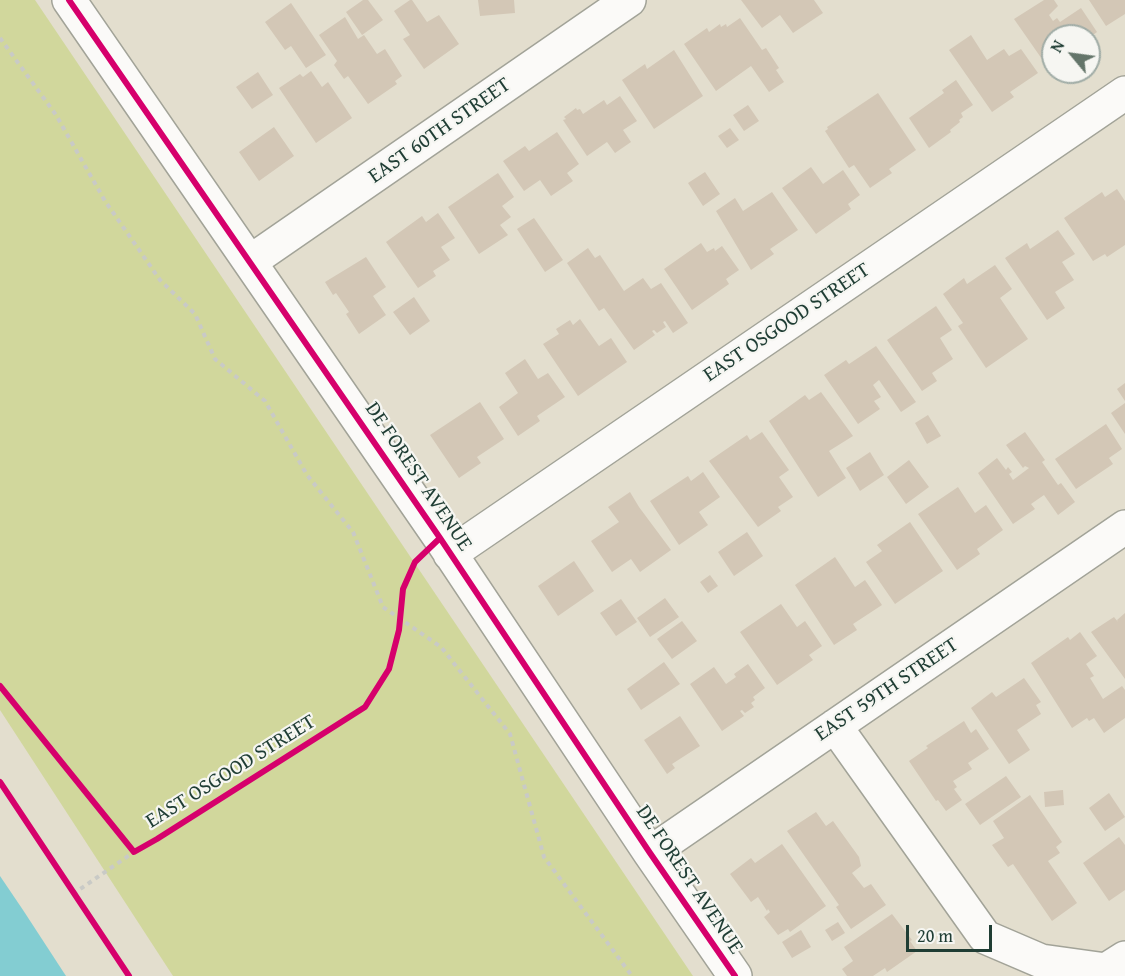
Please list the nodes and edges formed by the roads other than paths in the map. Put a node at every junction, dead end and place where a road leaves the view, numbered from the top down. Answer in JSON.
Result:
{"nodes":[{"id":1,"x":69,"y":0,"type":"edge"},
{"id":2,"x":624,"y":1,"type":"edge"},
{"id":3,"x":1125,"y":93,"type":"edge"},
{"id":4,"x":250,"y":261,"type":"junction"},
{"id":5,"x":1125,"y":527,"type":"edge"},
{"id":6,"x":450,"y":554,"type":"junction"},
{"id":7,"x":835,"y":726,"type":"junction"},
{"id":8,"x":650,"y":854,"type":"junction"},
{"id":9,"x":1125,"y":958,"type":"edge"},
{"id":10,"x":735,"y":976,"type":"edge"}],
"edges":[{"from":1,"to":4,"type":"street","name":"DE FOREST AVENUE"},
{"from":2,"to":4,"type":"street","name":"EAST 60TH STREET"},
{"from":3,"to":6,"type":"street","name":"EAST OSGOOD STREET"},
{"from":4,"to":6,"type":"street","name":"DE FOREST AVENUE"},
{"from":5,"to":7,"type":"street","name":"EAST 59TH STREET"},
{"from":6,"to":8,"type":"street","name":"DE FOREST AVENUE"},
{"from":7,"to":8,"type":"street","name":"EAST 59TH STREET"},
{"from":7,"to":9,"type":"street"},
{"from":8,"to":10,"type":"street","name":"DE FOREST AVENUE"}]}
